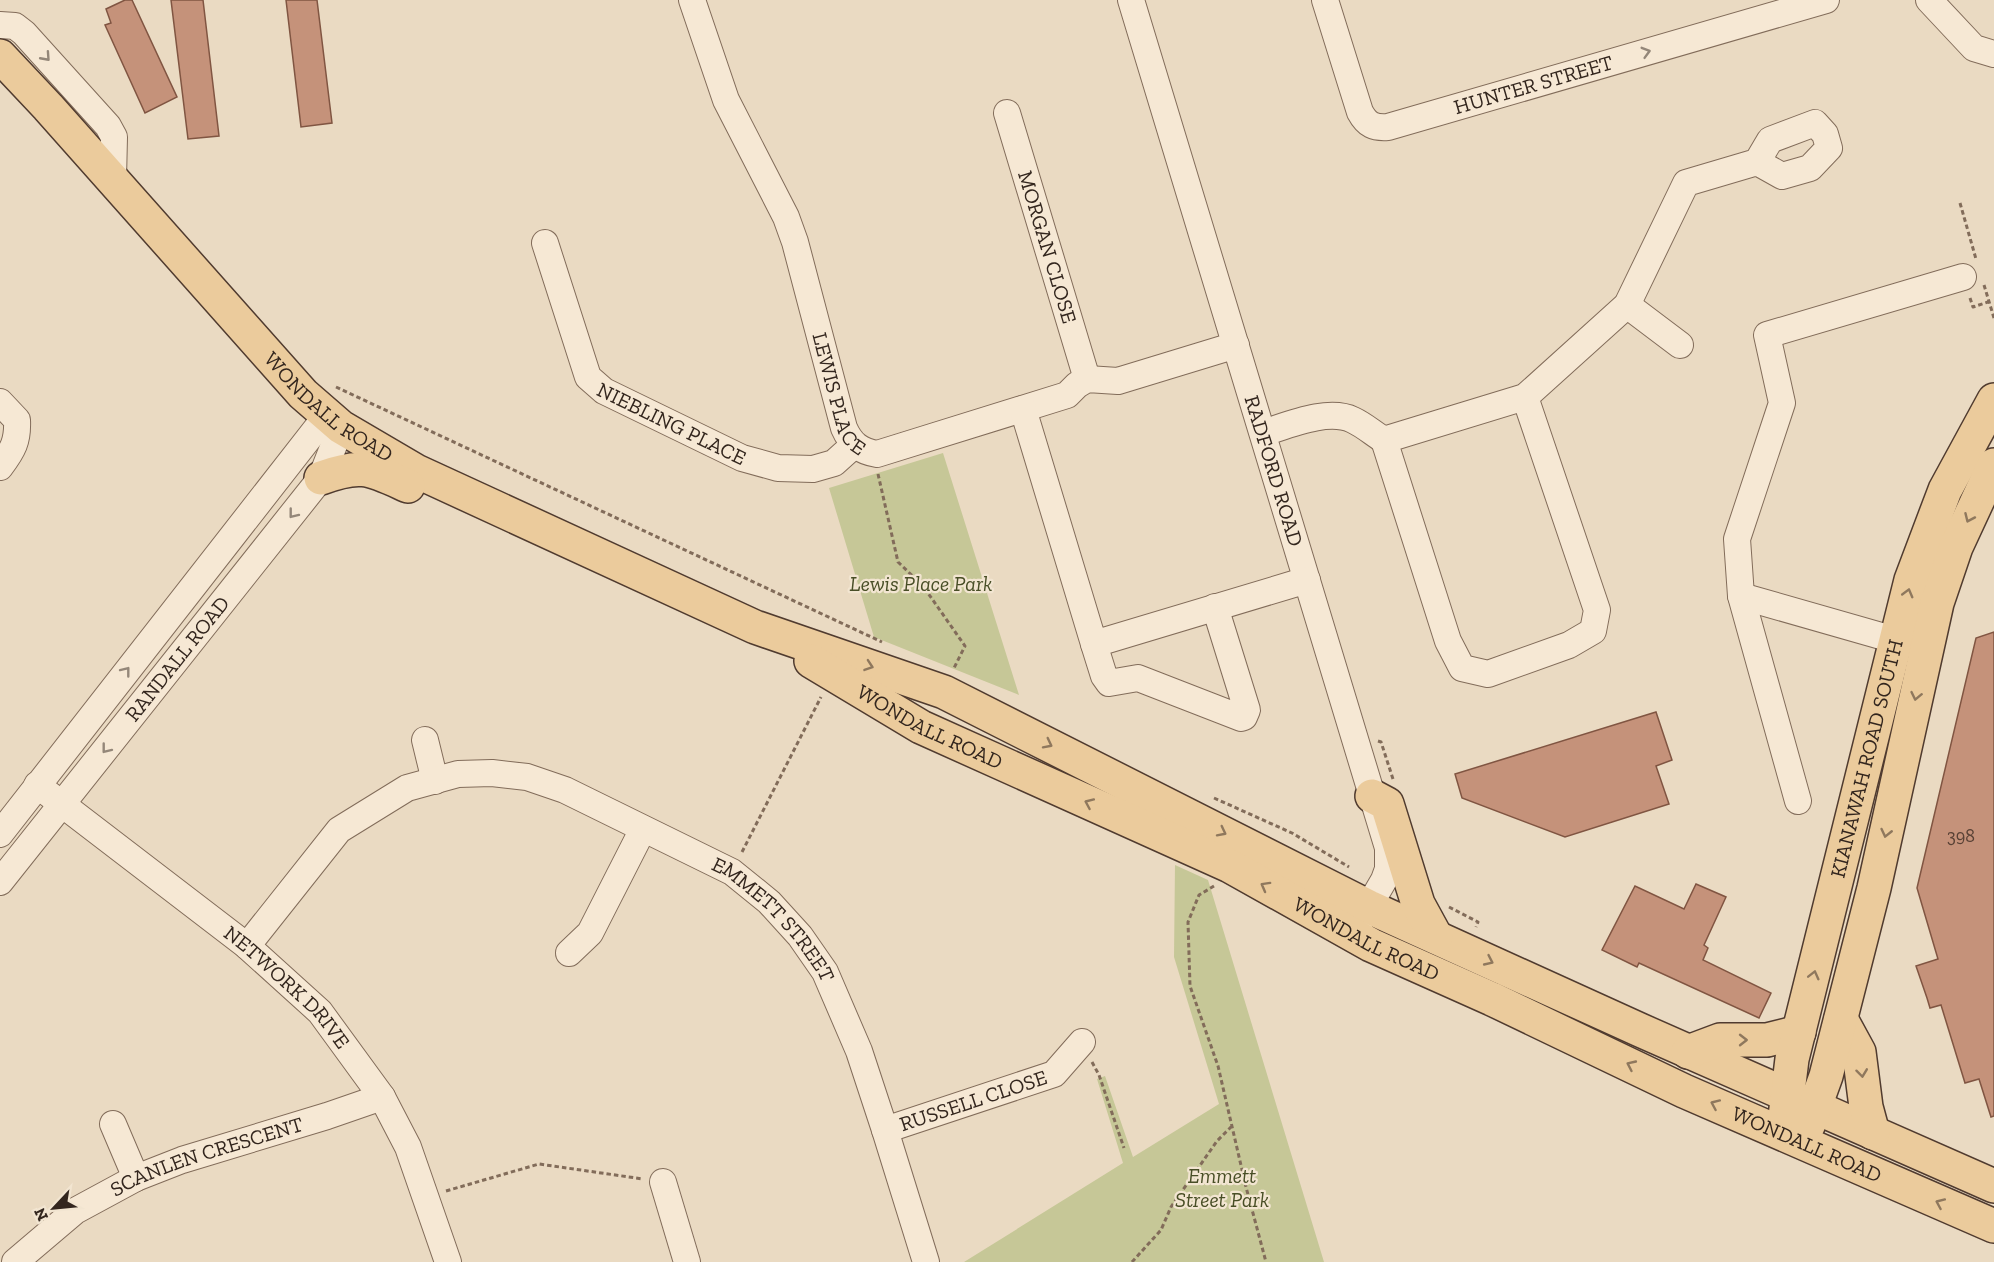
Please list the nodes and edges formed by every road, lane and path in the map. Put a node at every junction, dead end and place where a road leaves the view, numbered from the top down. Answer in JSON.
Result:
{"nodes":[{"id":1,"x":692,"y":0,"type":"edge"},
{"id":2,"x":1131,"y":0,"type":"edge"},
{"id":3,"x":1325,"y":0,"type":"edge"},
{"id":4,"x":1826,"y":0,"type":"edge"},
{"id":5,"x":1929,"y":0,"type":"edge"},
{"id":6,"x":1788,"y":5,"type":"edge"},
{"id":7,"x":0,"y":25,"type":"edge"},
{"id":8,"x":1994,"y":54,"type":"edge"},
{"id":9,"x":4,"y":68,"type":"edge"},
{"id":10,"x":1007,"y":113,"type":"dead end"},
{"id":11,"x":1757,"y":162,"type":"dead end"},
{"id":12,"x":112,"y":180,"type":"junction"},
{"id":13,"x":545,"y":243,"type":"dead end"},
{"id":14,"x":1963,"y":277,"type":"dead end"},
{"id":15,"x":1989,"y":302,"type":"dead end"},
{"id":16,"x":1627,"y":305,"type":"junction"},
{"id":17,"x":1973,"y":307,"type":"dead end"},
{"id":18,"x":1236,"y":345,"type":"junction"},
{"id":19,"x":1680,"y":345,"type":"dead end"},
{"id":20,"x":1087,"y":379,"type":"junction"},
{"id":21,"x":1526,"y":397,"type":"junction"},
{"id":22,"x":1994,"y":400,"type":"edge"},
{"id":23,"x":0,"y":402,"type":"edge"},
{"id":24,"x":1023,"y":409,"type":"junction"},
{"id":25,"x":334,"y":410,"type":"junction"},
{"id":26,"x":1263,"y":433,"type":"junction"},
{"id":27,"x":1384,"y":440,"type":"junction"},
{"id":28,"x":866,"y":449,"type":"junction"},
{"id":29,"x":1994,"y":465,"type":"edge"},
{"id":30,"x":0,"y":467,"type":"edge"},
{"id":31,"x":321,"y":478,"type":"junction"},
{"id":32,"x":499,"y":509,"type":"junction"},
{"id":33,"x":1307,"y":580,"type":"junction"},
{"id":34,"x":1741,"y":596,"type":"junction"},
{"id":35,"x":1215,"y":607,"type":"junction"},
{"id":36,"x":754,"y":627,"type":"junction"},
{"id":37,"x":1895,"y":640,"type":"junction"},
{"id":38,"x":885,"y":643,"type":"dead end"},
{"id":39,"x":1094,"y":644,"type":"junction"},
{"id":40,"x":943,"y":681,"type":"junction"},
{"id":41,"x":824,"y":692,"type":"dead end"},
{"id":42,"x":921,"y":727,"type":"junction"},
{"id":43,"x":425,"y":740,"type":"dead end"},
{"id":44,"x":435,"y":780,"type":"junction"},
{"id":45,"x":37,"y":785,"type":"junction"},
{"id":46,"x":1372,"y":795,"type":"junction"},
{"id":47,"x":1213,"y":797,"type":"dead end"},
{"id":48,"x":1798,"y":801,"type":"dead end"},
{"id":49,"x":62,"y":804,"type":"junction"},
{"id":50,"x":643,"y":829,"type":"junction"},
{"id":51,"x":0,"y":834,"type":"edge"},
{"id":52,"x":1351,"y":869,"type":"dead end"},
{"id":53,"x":732,"y":872,"type":"junction"},
{"id":54,"x":0,"y":882,"type":"edge"},
{"id":55,"x":1221,"y":882,"type":"dead end"},
{"id":56,"x":1369,"y":907,"type":"junction"},
{"id":57,"x":1352,"y":936,"type":"junction"},
{"id":58,"x":1436,"y":937,"type":"junction"},
{"id":59,"x":247,"y":946,"type":"junction"},
{"id":60,"x":569,"y":953,"type":"dead end"},
{"id":61,"x":1841,"y":1019,"type":"junction"},
{"id":62,"x":1799,"y":1032,"type":"junction"},
{"id":63,"x":1082,"y":1042,"type":"joint"},
{"id":64,"x":1688,"y":1052,"type":"junction"},
{"id":65,"x":382,"y":1096,"type":"junction"},
{"id":66,"x":1801,"y":1101,"type":"junction"},
{"id":67,"x":113,"y":1124,"type":"dead end"},
{"id":68,"x":1232,"y":1126,"type":"junction"},
{"id":69,"x":885,"y":1130,"type":"junction"},
{"id":70,"x":1874,"y":1133,"type":"junction"},
{"id":71,"x":1793,"y":1138,"type":"junction"},
{"id":72,"x":1124,"y":1148,"type":"dead end"},
{"id":73,"x":136,"y":1178,"type":"junction"},
{"id":74,"x":663,"y":1182,"type":"joint"},
{"id":75,"x":1994,"y":1186,"type":"edge"},
{"id":76,"x":446,"y":1191,"type":"dead end"},
{"id":77,"x":1994,"y":1226,"type":"edge"},
{"id":78,"x":15,"y":1262,"type":"edge"},
{"id":79,"x":448,"y":1262,"type":"edge"},
{"id":80,"x":687,"y":1262,"type":"edge"},
{"id":81,"x":926,"y":1262,"type":"edge"},
{"id":82,"x":1132,"y":1262,"type":"edge"},
{"id":83,"x":1266,"y":1262,"type":"edge"}],
"edges":[{"from":1,"to":28,"type":"street","name":"LEWIS PLACE"},
{"from":2,"to":18,"type":"street","name":"RADFORD ROAD"},
{"from":3,"to":6,"type":"street","name":"HUNTER STREET","one_way":true},
{"from":4,"to":6,"type":"street","name":"HUNTER STREET"},
{"from":5,"to":8,"type":"street"},
{"from":7,"to":12,"type":"street","one_way":true},
{"from":9,"to":12,"type":"main road","name":"WONDALL ROAD"},
{"from":10,"to":20,"type":"street","name":"MORGAN CLOSE"},
{"from":11,"to":16,"type":"street"},
{"from":12,"to":25,"type":"main road","name":"WONDALL ROAD"},
{"from":13,"to":28,"type":"street","name":"NIEBLING PLACE"},
{"from":14,"to":34,"type":"street"},
{"from":15,"to":17,"type":"path"},
{"from":16,"to":19,"type":"street"},
{"from":16,"to":21,"type":"street"},
{"from":18,"to":20,"type":"street"},
{"from":18,"to":26,"type":"street","name":"RADFORD ROAD"},
{"from":20,"to":24,"type":"street","name":"LEWIS PLACE"},
{"from":21,"to":27,"type":"street"},
{"from":21,"to":27,"type":"street"},
{"from":37,"to":22,"type":"main road","name":"KIANAWAH ROAD SOUTH","one_way":true},
{"from":23,"to":30,"type":"street"},
{"from":24,"to":28,"type":"street","name":"LEWIS PLACE"},
{"from":24,"to":39,"type":"street"},
{"from":25,"to":31,"type":"street","name":"RANDALL ROAD"},
{"from":25,"to":32,"type":"main road","name":"WONDALL ROAD"},
{"from":25,"to":38,"type":"path"},
{"from":45,"to":25,"type":"street","name":"RANDALL ROAD","one_way":true},
{"from":26,"to":27,"type":"street"},
{"from":26,"to":33,"type":"street","name":"RADFORD ROAD"},
{"from":28,"to":40,"type":"path"},
{"from":29,"to":61,"type":"main road","name":"KIANAWAH ROAD SOUTH","one_way":true},
{"from":31,"to":32,"type":"main road"},
{"from":31,"to":49,"type":"street","name":"RANDALL ROAD","one_way":true},
{"from":32,"to":36,"type":"main road","name":"WONDALL ROAD"},
{"from":33,"to":35,"type":"street"},
{"from":33,"to":46,"type":"street","name":"RADFORD ROAD"},
{"from":34,"to":37,"type":"street"},
{"from":34,"to":48,"type":"street"},
{"from":35,"to":39,"type":"street"},
{"from":35,"to":39,"type":"street"},
{"from":36,"to":40,"type":"main road","name":"WONDALL ROAD","one_way":true},
{"from":36,"to":42,"type":"main road","name":"WONDALL ROAD"},
{"from":62,"to":37,"type":"main road","name":"KIANAWAH ROAD SOUTH","one_way":true},
{"from":40,"to":42,"type":"main road"},
{"from":40,"to":56,"type":"main road","name":"WONDALL ROAD","one_way":true},
{"from":41,"to":53,"type":"path"},
{"from":57,"to":42,"type":"main road","name":"WONDALL ROAD","one_way":true},
{"from":43,"to":44,"type":"street"},
{"from":44,"to":50,"type":"street","name":"EMMETT STREET"},
{"from":44,"to":59,"type":"street","name":"EMMETT STREET"},
{"from":45,"to":49,"type":"street","name":"NETWORK DRIVE"},
{"from":45,"to":51,"type":"street","name":"RANDALL ROAD"},
{"from":46,"to":56,"type":"street","name":"RADFORD ROAD"},
{"from":46,"to":58,"type":"main road"},
{"from":47,"to":52,"type":"path"},
{"from":49,"to":54,"type":"street","name":"RANDALL ROAD"},
{"from":49,"to":59,"type":"street","name":"NETWORK DRIVE"},
{"from":50,"to":53,"type":"street","name":"EMMETT STREET"},
{"from":50,"to":60,"type":"street"},
{"from":53,"to":69,"type":"street","name":"EMMETT STREET"},
{"from":55,"to":68,"type":"path"},
{"from":56,"to":57,"type":"street","name":"RADFORD ROAD"},
{"from":56,"to":58,"type":"main road","name":"WONDALL ROAD"},
{"from":71,"to":57,"type":"main road","name":"WONDALL ROAD","one_way":true},
{"from":58,"to":64,"type":"main road","name":"WONDALL ROAD","one_way":true},
{"from":59,"to":65,"type":"street","name":"NETWORK DRIVE"},
{"from":61,"to":66,"type":"main road","name":"KIANAWAH ROAD SOUTH"},
{"from":61,"to":70,"type":"main road","one_way":true},
{"from":64,"to":62,"type":"main road","one_way":true},
{"from":62,"to":66,"type":"main road","name":"KIANAWAH ROAD SOUTH"},
{"from":63,"to":69,"type":"street","name":"RUSSELL CLOSE"},
{"from":63,"to":72,"type":"path"},
{"from":64,"to":66,"type":"main road","name":"WONDALL ROAD"},
{"from":65,"to":73,"type":"street","name":"SCANLEN CRESCENT"},
{"from":65,"to":79,"type":"street","name":"NETWORK DRIVE"},
{"from":66,"to":70,"type":"main road","name":"WONDALL ROAD"},
{"from":66,"to":71,"type":"main road","name":"KIANAWAH ROAD SOUTH"},
{"from":67,"to":73,"type":"street"},
{"from":68,"to":82,"type":"path"},
{"from":68,"to":83,"type":"path"},
{"from":69,"to":81,"type":"street","name":"EMMETT STREET"},
{"from":70,"to":75,"type":"main road","name":"WONDALL ROAD"},
{"from":77,"to":71,"type":"main road","name":"WONDALL ROAD","one_way":true},
{"from":73,"to":78,"type":"street","name":"SCANLEN CRESCENT"},
{"from":74,"to":76,"type":"path"},
{"from":74,"to":80,"type":"street"}]}
